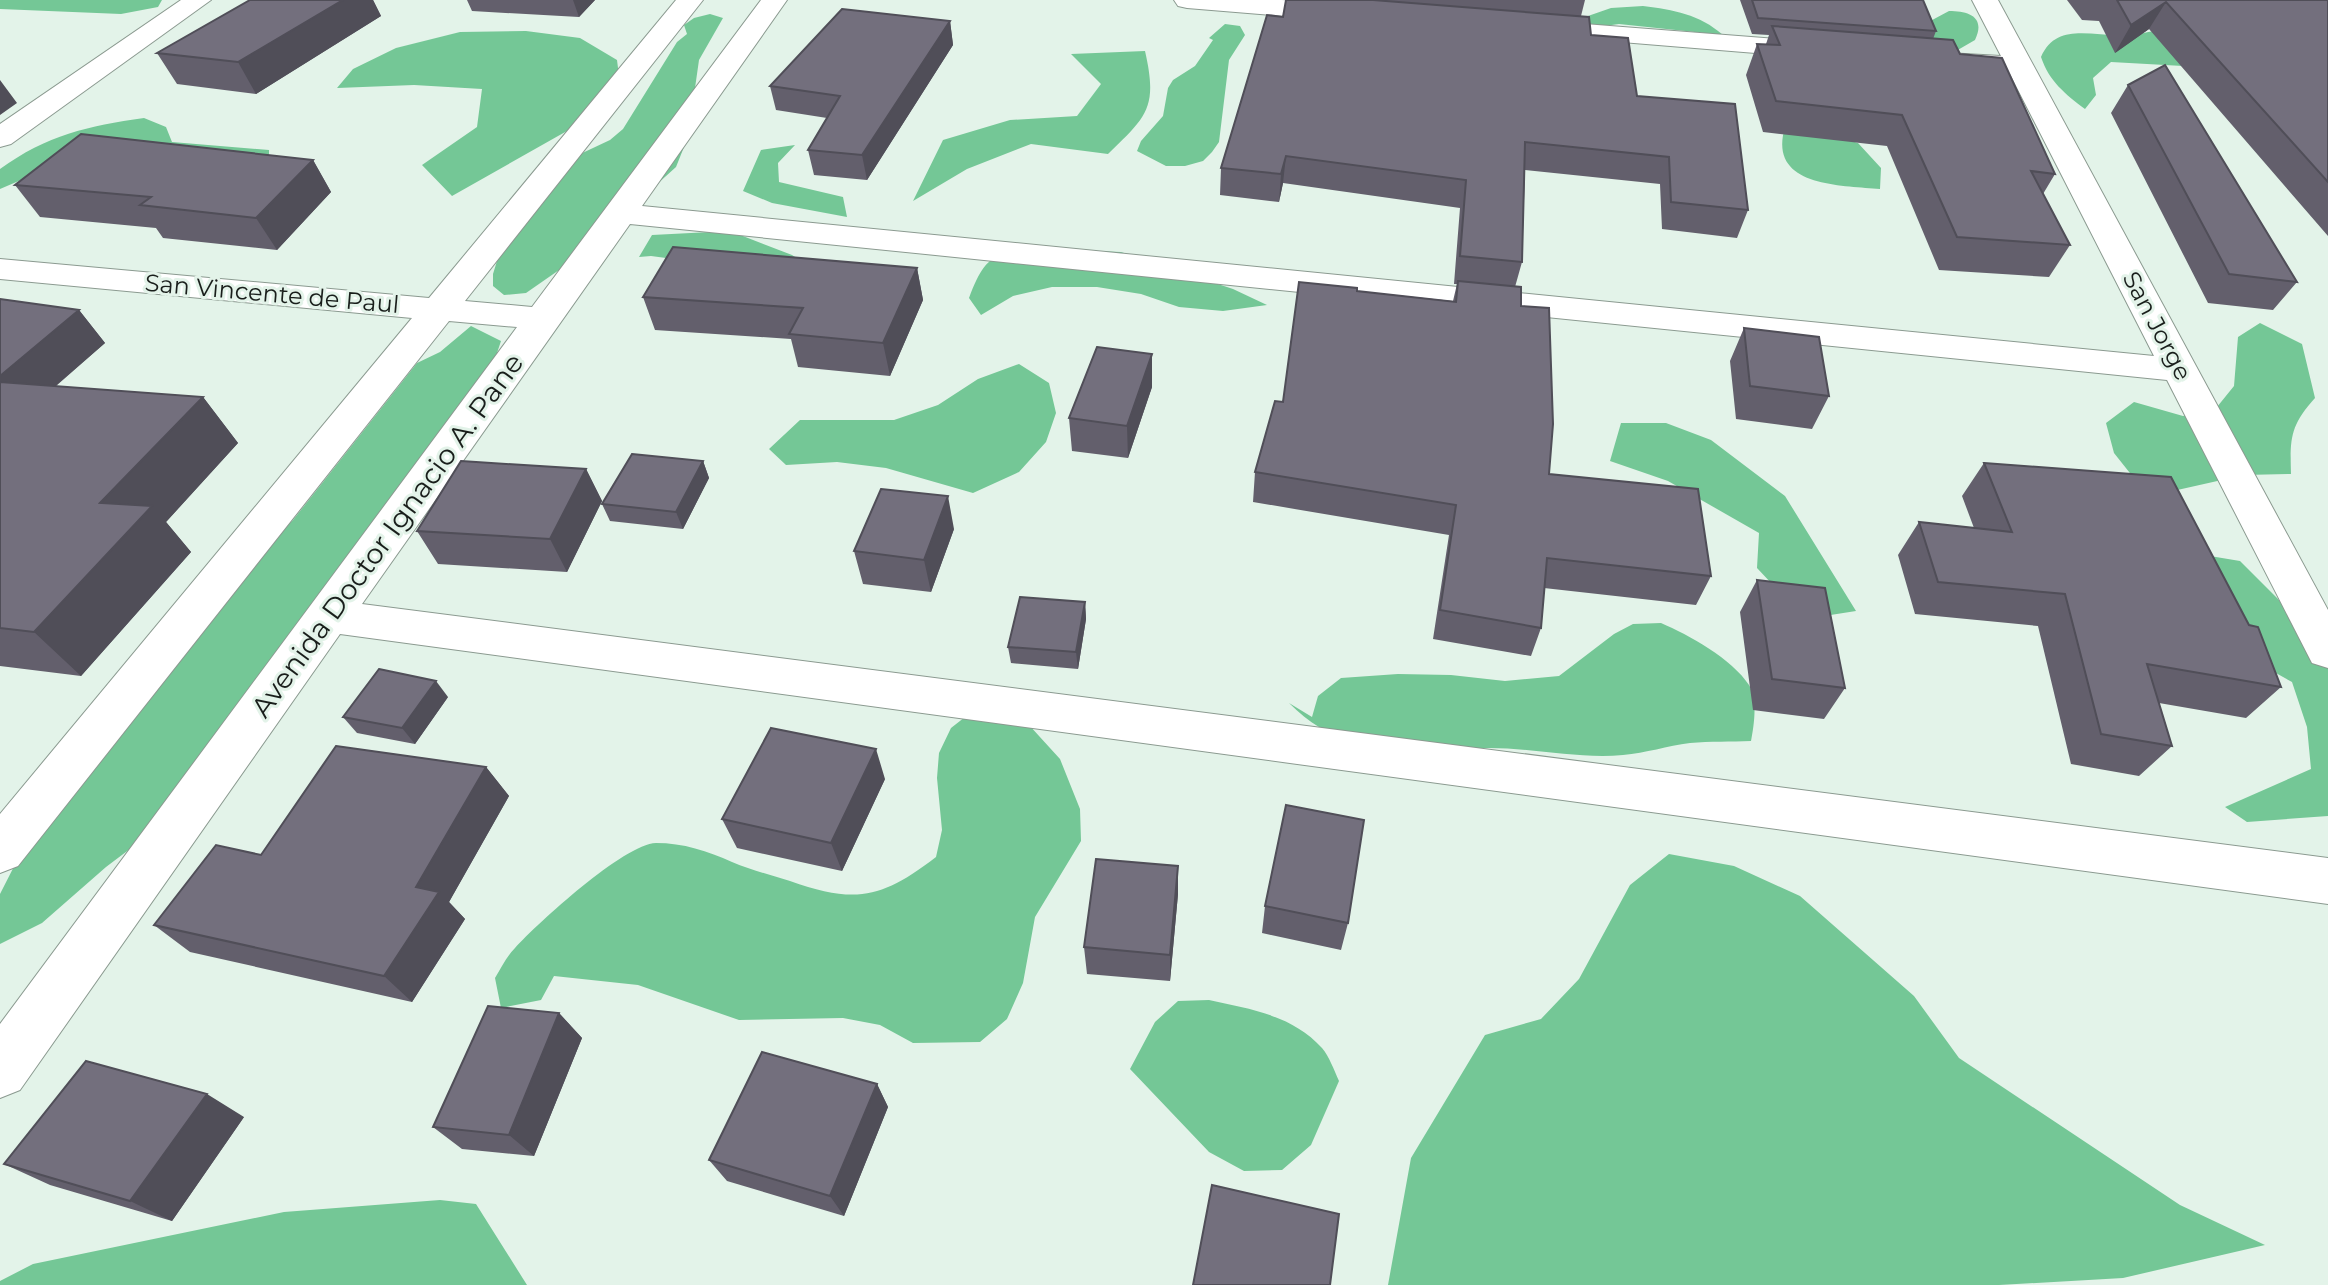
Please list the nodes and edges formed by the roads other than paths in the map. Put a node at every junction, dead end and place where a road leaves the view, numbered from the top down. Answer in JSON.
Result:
{"nodes":[{"id":1,"x":198,"y":0,"type":"edge"},
{"id":2,"x":690,"y":0,"type":"edge"},
{"id":3,"x":774,"y":0,"type":"edge"},
{"id":4,"x":1187,"y":0,"type":"edge"},
{"id":5,"x":1985,"y":0,"type":"edge"},
{"id":6,"x":1376,"y":15,"type":"edge"},
{"id":7,"x":1501,"y":25,"type":"edge"},
{"id":8,"x":1847,"y":53,"type":"edge"},
{"id":9,"x":1926,"y":59,"type":"edge"},
{"id":10,"x":2020,"y":66,"type":"junction"},
{"id":11,"x":0,"y":138,"type":"edge"},
{"id":12,"x":620,"y":213,"type":"junction"},
{"id":13,"x":0,"y":269,"type":"edge"},
{"id":14,"x":437,"y":309,"type":"junction"},
{"id":15,"x":543,"y":319,"type":"junction"},
{"id":16,"x":2180,"y":370,"type":"junction"},
{"id":17,"x":328,"y":616,"type":"junction"},
{"id":18,"x":2323,"y":632,"type":"edge"},
{"id":19,"x":0,"y":851,"type":"edge"},
{"id":20,"x":2328,"y":881,"type":"edge"},
{"id":21,"x":0,"y":1070,"type":"edge"}],
"edges":[{"from":1,"to":11,"type":"street"},
{"from":2,"to":14,"type":"street"},
{"from":3,"to":12,"type":"street","name":"Avenida Doctor Ignacio A. Pane"},
{"from":4,"to":6,"type":"street"},
{"from":5,"to":10,"type":"street","name":"San Jorge"},
{"from":7,"to":8,"type":"street"},
{"from":9,"to":10,"type":"street"},
{"from":10,"to":16,"type":"street","name":"San Jorge"},
{"from":12,"to":15,"type":"street","name":"Avenida Doctor Ignacio A. Pane"},
{"from":12,"to":16,"type":"street"},
{"from":13,"to":14,"type":"street","name":"San Vincente de Paul"},
{"from":14,"to":15,"type":"street","name":"San Vincente de Paul"},
{"from":14,"to":19,"type":"street"},
{"from":15,"to":17,"type":"street","name":"Avenida Doctor Ignacio A. Pane"},
{"from":16,"to":18,"type":"street","name":"San Jorge"},
{"from":17,"to":20,"type":"street"},
{"from":17,"to":21,"type":"street","name":"Avenida Doctor Ignacio A. Pane"}]}
